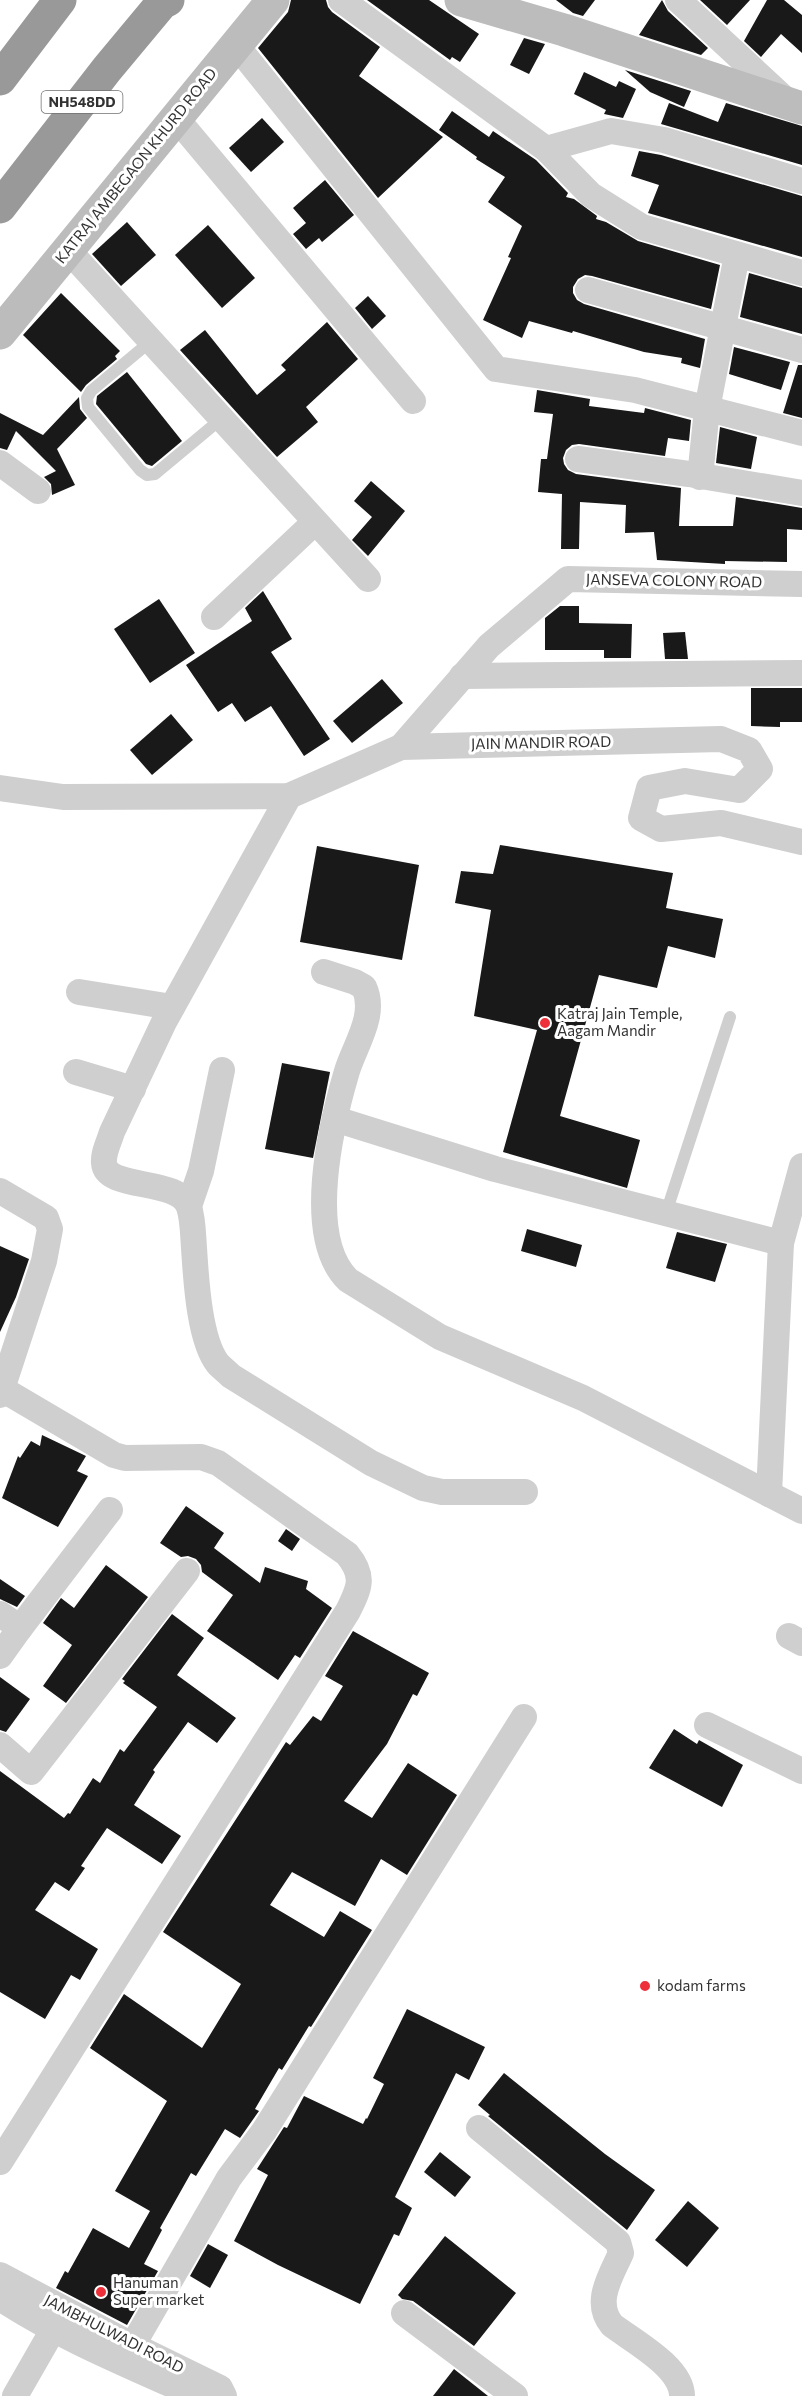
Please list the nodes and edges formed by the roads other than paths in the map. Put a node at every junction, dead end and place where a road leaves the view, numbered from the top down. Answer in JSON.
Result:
{"nodes":[{"id":1,"x":32,"y":0,"type":"edge"},
{"id":2,"x":60,"y":0,"type":"edge"},
{"id":3,"x":273,"y":0,"type":"edge"},
{"id":4,"x":341,"y":0,"type":"edge"},
{"id":5,"x":461,"y":0,"type":"edge"},
{"id":6,"x":678,"y":0,"type":"edge"},
{"id":7,"x":165,"y":1,"type":"edge"},
{"id":8,"x":0,"y":42,"type":"edge"},
{"id":9,"x":236,"y":45,"type":"junction"},
{"id":10,"x":0,"y":79,"type":"edge"},
{"id":11,"x":795,"y":105,"type":"edge"},
{"id":12,"x":176,"y":118,"type":"junction"},
{"id":13,"x":546,"y":149,"type":"junction"},
{"id":14,"x":802,"y":182,"type":"edge"},
{"id":15,"x":0,"y":207,"type":"edge"},
{"id":16,"x":68,"y":250,"type":"junction"},
{"id":17,"x":737,"y":255,"type":"junction"},
{"id":18,"x":802,"y":273,"type":"edge"},
{"id":19,"x":588,"y":290,"type":"dead end"},
{"id":20,"x":723,"y":328,"type":"junction"},
{"id":21,"x":0,"y":333,"type":"edge"},
{"id":22,"x":151,"y":342,"type":"junction"},
{"id":23,"x":802,"y":350,"type":"edge"},
{"id":24,"x":413,"y":401,"type":"dead end"},
{"id":25,"x":707,"y":409,"type":"junction"},
{"id":26,"x":221,"y":419,"type":"junction"},
{"id":27,"x":802,"y":433,"type":"edge"},
{"id":28,"x":578,"y":459,"type":"dead end"},
{"id":29,"x":0,"y":463,"type":"edge"},
{"id":30,"x":700,"y":477,"type":"junction"},
{"id":31,"x":38,"y":491,"type":"dead end"},
{"id":32,"x":802,"y":493,"type":"edge"},
{"id":33,"x":315,"y":522,"type":"junction"},
{"id":34,"x":368,"y":579,"type":"dead end"},
{"id":35,"x":802,"y":584,"type":"edge"},
{"id":36,"x":214,"y":617,"type":"dead end"},
{"id":37,"x":802,"y":673,"type":"edge"},
{"id":38,"x":462,"y":676,"type":"junction"},
{"id":39,"x":401,"y":747,"type":"junction"},
{"id":40,"x":0,"y":788,"type":"edge"},
{"id":41,"x":289,"y":796,"type":"junction"},
{"id":42,"x":802,"y":842,"type":"edge"},
{"id":43,"x":324,"y":972,"type":"dead end"},
{"id":44,"x":79,"y":992,"type":"dead end"},
{"id":45,"x":172,"y":1007,"type":"junction"},
{"id":46,"x":730,"y":1017,"type":"dead end"},
{"id":47,"x":222,"y":1070,"type":"dead end"},
{"id":48,"x":76,"y":1072,"type":"dead end"},
{"id":49,"x":133,"y":1089,"type":"junction"},
{"id":50,"x":335,"y":1119,"type":"junction"},
{"id":51,"x":802,"y":1166,"type":"edge"},
{"id":52,"x":0,"y":1191,"type":"edge"},
{"id":53,"x":189,"y":1206,"type":"junction"},
{"id":54,"x":666,"y":1213,"type":"junction"},
{"id":55,"x":781,"y":1243,"type":"junction"},
{"id":56,"x":1,"y":1392,"type":"edge"},
{"id":57,"x":525,"y":1492,"type":"dead end"},
{"id":58,"x":769,"y":1494,"type":"junction"},
{"id":59,"x":110,"y":1509,"type":"dead end"},
{"id":60,"x":802,"y":1511,"type":"edge"},
{"id":61,"x":187,"y":1571,"type":"dead end"},
{"id":62,"x":10,"y":1621,"type":"edge"},
{"id":63,"x":0,"y":1656,"type":"edge"},
{"id":64,"x":524,"y":1717,"type":"dead end"},
{"id":65,"x":707,"y":1725,"type":"dead end"},
{"id":66,"x":0,"y":1745,"type":"edge"},
{"id":67,"x":802,"y":1771,"type":"edge"},
{"id":68,"x":479,"y":2128,"type":"dead end"},
{"id":69,"x":0,"y":2162,"type":"edge"},
{"id":70,"x":0,"y":2275,"type":"edge"},
{"id":71,"x":0,"y":2298,"type":"edge"},
{"id":72,"x":404,"y":2313,"type":"dead end"},
{"id":73,"x":54,"y":2328,"type":"junction"},
{"id":74,"x":128,"y":2354,"type":"junction"},
{"id":75,"x":15,"y":2396,"type":"edge"},
{"id":76,"x":197,"y":2396,"type":"edge"},
{"id":77,"x":224,"y":2396,"type":"edge"},
{"id":78,"x":515,"y":2396,"type":"edge"},
{"id":79,"x":682,"y":2396,"type":"edge"}],
"edges":[{"from":1,"to":8,"type":"highway"},
{"from":2,"to":10,"type":"highway"},
{"from":3,"to":9,"type":"street","name":"KATRAJ AMBEGAON KHURD ROAD"},
{"from":4,"to":13,"type":"street"},
{"from":5,"to":11,"type":"street"},
{"from":6,"to":11,"type":"street"},
{"from":7,"to":15,"type":"highway","number":"NH548DD"},
{"from":9,"to":12,"type":"street","name":"KATRAJ AMBEGAON KHURD ROAD"},
{"from":9,"to":25,"type":"street"},
{"from":12,"to":16,"type":"street","name":"KATRAJ AMBEGAON KHURD ROAD"},
{"from":12,"to":24,"type":"street"},
{"from":13,"to":14,"type":"street"},
{"from":13,"to":17,"type":"street"},
{"from":16,"to":21,"type":"street","name":"KATRAJ AMBEGAON KHURD ROAD"},
{"from":16,"to":22,"type":"street"},
{"from":17,"to":18,"type":"street"},
{"from":17,"to":20,"type":"street"},
{"from":19,"to":20,"type":"street"},
{"from":20,"to":23,"type":"street"},
{"from":20,"to":25,"type":"street"},
{"from":22,"to":26,"type":"street"},
{"from":22,"to":26,"type":"lane"},
{"from":25,"to":27,"type":"street"},
{"from":25,"to":30,"type":"street"},
{"from":26,"to":33,"type":"street"},
{"from":28,"to":30,"type":"street"},
{"from":29,"to":31,"type":"street"},
{"from":30,"to":32,"type":"street"},
{"from":33,"to":34,"type":"street"},
{"from":33,"to":36,"type":"street"},
{"from":35,"to":38,"type":"street","name":"JANSEVA COLONY ROAD"},
{"from":37,"to":38,"type":"street"},
{"from":38,"to":39,"type":"street","name":"JANSEVA COLONY ROAD"},
{"from":39,"to":41,"type":"street","name":"JAIN MANDIR ROAD"},
{"from":39,"to":42,"type":"street","name":"JAIN MANDIR ROAD"},
{"from":40,"to":41,"type":"street","name":"JAIN MANDIR ROAD"},
{"from":41,"to":45,"type":"street"},
{"from":43,"to":50,"type":"street"},
{"from":44,"to":45,"type":"street"},
{"from":45,"to":49,"type":"street"},
{"from":46,"to":54,"type":"lane"},
{"from":47,"to":53,"type":"street"},
{"from":48,"to":49,"type":"street"},
{"from":49,"to":53,"type":"street"},
{"from":50,"to":54,"type":"street"},
{"from":50,"to":58,"type":"street"},
{"from":51,"to":55,"type":"street"},
{"from":52,"to":56,"type":"street"},
{"from":53,"to":57,"type":"street"},
{"from":54,"to":55,"type":"street"},
{"from":55,"to":58,"type":"street"},
{"from":56,"to":69,"type":"street"},
{"from":58,"to":60,"type":"street"},
{"from":59,"to":62,"type":"street"},
{"from":61,"to":66,"type":"street"},
{"from":62,"to":63,"type":"street"},
{"from":64,"to":74,"type":"street"},
{"from":65,"to":67,"type":"street"},
{"from":68,"to":79,"type":"street"},
{"from":70,"to":74,"type":"street","name":"JAMBHULWADI ROAD"},
{"from":71,"to":73,"type":"street","name":"JAMBHULWADI ROAD"},
{"from":72,"to":78,"type":"street"},
{"from":73,"to":74,"type":"street","name":"JAMBHULWADI ROAD"},
{"from":73,"to":75,"type":"street"},
{"from":74,"to":76,"type":"street","name":"JAMBHULWADI ROAD"},
{"from":74,"to":77,"type":"street","name":"JAMBHULWADI ROAD"}]}
